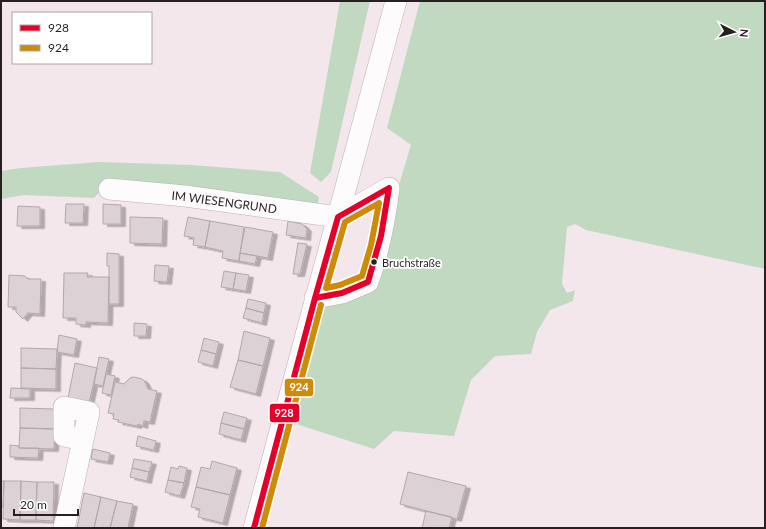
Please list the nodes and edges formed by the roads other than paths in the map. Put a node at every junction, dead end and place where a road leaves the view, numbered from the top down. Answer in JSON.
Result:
{"nodes":[{"id":1,"x":396,"y":1,"type":"edge"},
{"id":2,"x":109,"y":189,"type":"dead end"},
{"id":3,"x":338,"y":217,"type":"junction"},
{"id":4,"x":315,"y":298,"type":"junction"},
{"id":5,"x":83,"y":440,"type":"dead end"},
{"id":6,"x":64,"y":528,"type":"edge"},
{"id":7,"x":254,"y":528,"type":"edge"}],
"edges":[{"from":1,"to":3,"type":"street"},
{"from":2,"to":3,"type":"street","name":"IM WIESENGRUND"},
{"from":3,"to":4,"type":"street"},
{"from":3,"to":4,"type":"street"},
{"from":4,"to":7,"type":"street"},
{"from":5,"to":6,"type":"street"}]}
